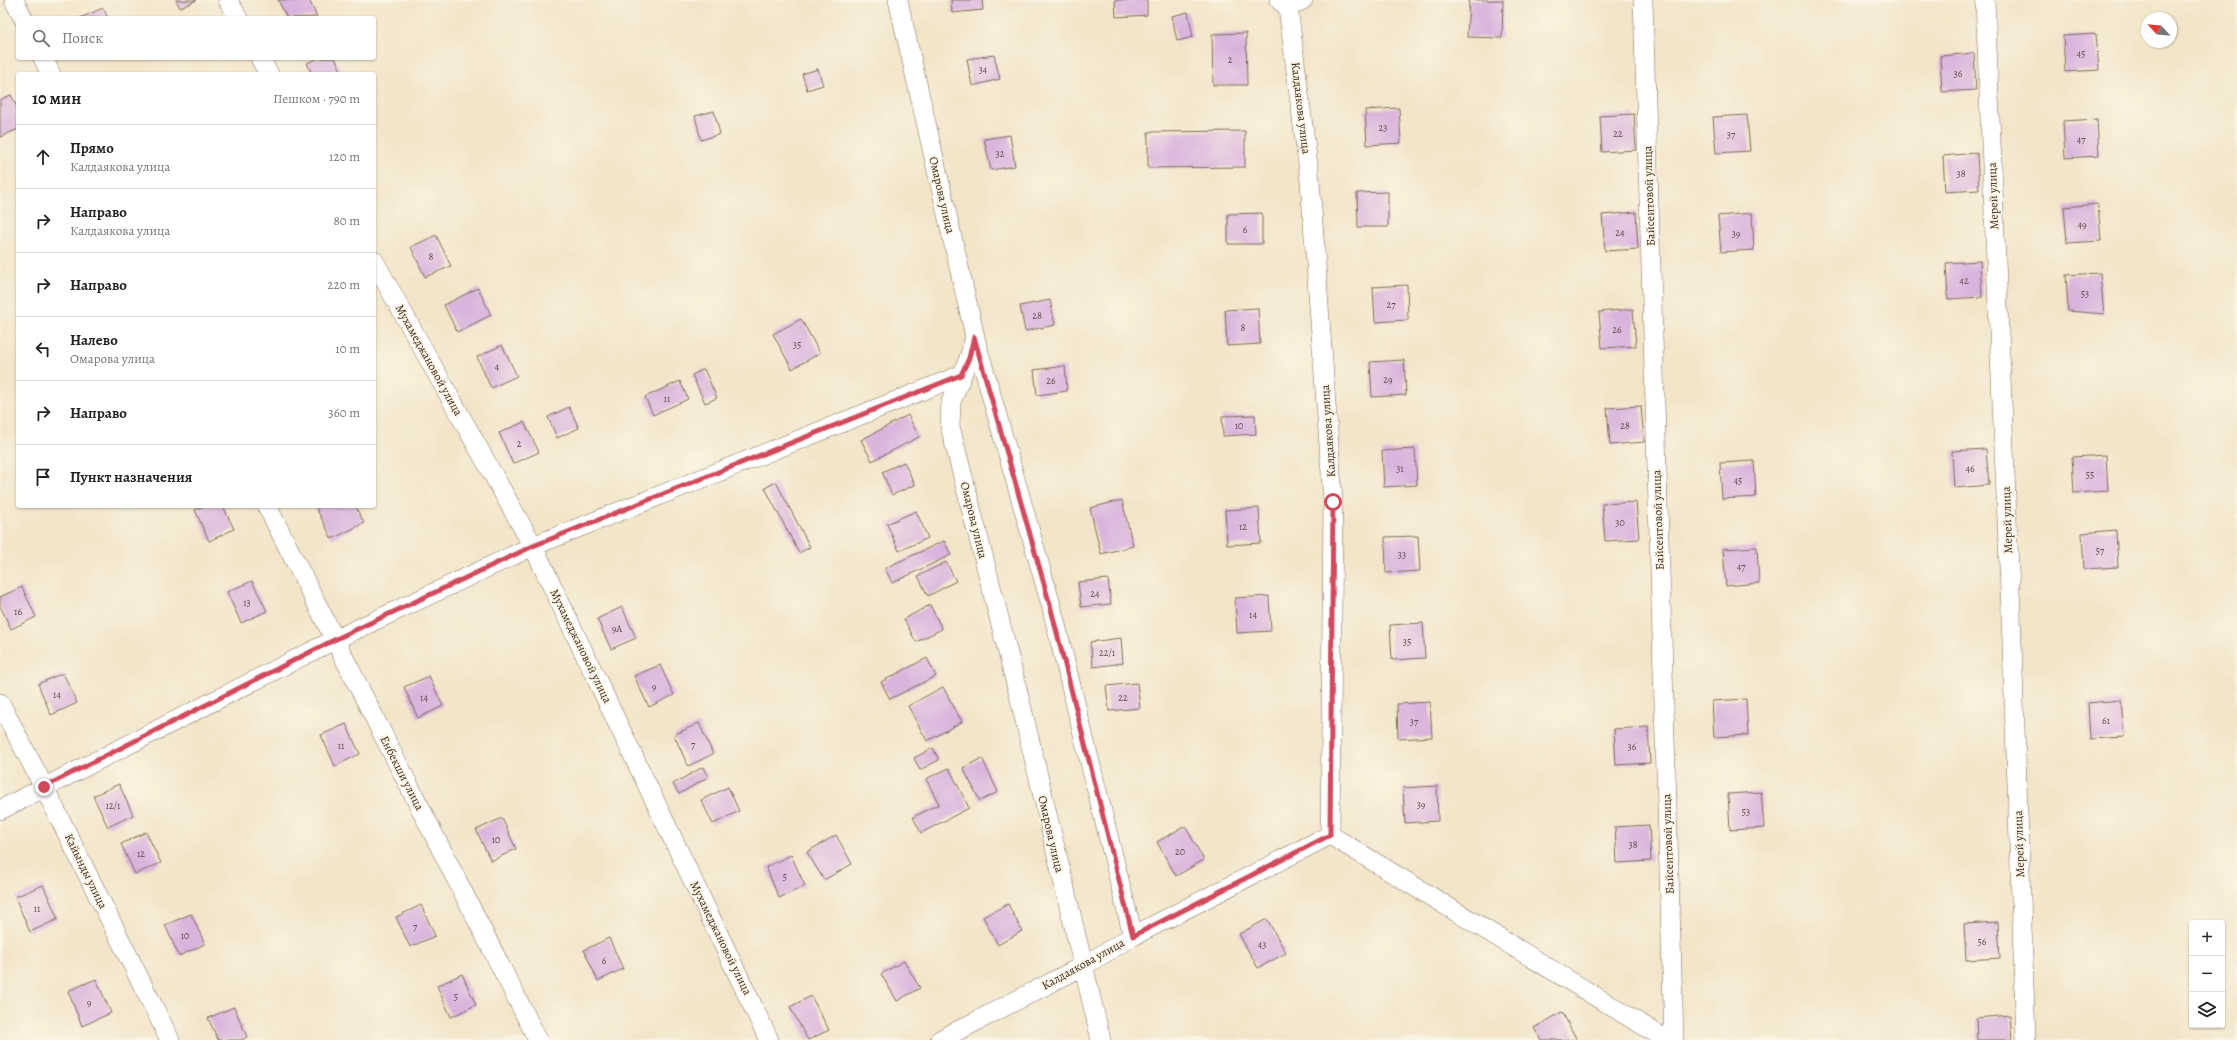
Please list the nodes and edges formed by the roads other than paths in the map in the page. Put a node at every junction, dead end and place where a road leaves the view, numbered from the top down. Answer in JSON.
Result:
{"nodes":[{"id":1,"x":14,"y":0,"type":"edge"},
{"id":2,"x":228,"y":0,"type":"edge"},
{"id":3,"x":898,"y":0,"type":"edge"},
{"id":4,"x":1643,"y":0,"type":"edge"},
{"id":5,"x":1985,"y":0,"type":"edge"},
{"id":6,"x":1290,"y":2,"type":"edge"},
{"id":7,"x":22,"y":16,"type":"edge"},
{"id":8,"x":237,"y":16,"type":"edge"},
{"id":9,"x":44,"y":60,"type":"edge"},
{"id":10,"x":261,"y":60,"type":"edge"},
{"id":11,"x":50,"y":72,"type":"edge"},
{"id":12,"x":268,"y":72,"type":"edge"},
{"id":13,"x":376,"y":265,"type":"edge"},
{"id":14,"x":974,"y":337,"type":"junction"},
{"id":15,"x":961,"y":375,"type":"junction"},
{"id":16,"x":268,"y":508,"type":"edge"},
{"id":17,"x":533,"y":546,"type":"junction"},
{"id":18,"x":334,"y":640,"type":"junction"},
{"id":19,"x":0,"y":703,"type":"edge"},
{"id":20,"x":44,"y":787,"type":"junction"},
{"id":21,"x":0,"y":810,"type":"edge"},
{"id":22,"x":1330,"y":835,"type":"junction"},
{"id":23,"x":1133,"y":936,"type":"junction"},
{"id":24,"x":1083,"y":966,"type":"junction"},
{"id":25,"x":170,"y":1040,"type":"edge"},
{"id":26,"x":538,"y":1040,"type":"edge"},
{"id":27,"x":769,"y":1040,"type":"edge"},
{"id":28,"x":940,"y":1040,"type":"edge"},
{"id":29,"x":1101,"y":1040,"type":"edge"},
{"id":30,"x":1667,"y":1040,"type":"edge"},
{"id":31,"x":1674,"y":1040,"type":"edge"},
{"id":32,"x":2026,"y":1040,"type":"edge"}],
"edges":[{"from":1,"to":7,"type":"street"},
{"from":2,"to":8,"type":"street"},
{"from":3,"to":14,"type":"street","name":"Омарова улица"},
{"from":4,"to":31,"type":"street","name":"Байсеитовой улица"},
{"from":5,"to":32,"type":"street","name":"Мерей улица"},
{"from":6,"to":22,"type":"street","name":"Калдаякова улица"},
{"from":9,"to":11,"type":"street"},
{"from":10,"to":12,"type":"street"},
{"from":13,"to":17,"type":"street","name":"Мухамеджановой улица"},
{"from":14,"to":15,"type":"street","name":"Омарова улица"},
{"from":14,"to":23,"type":"street"},
{"from":15,"to":17,"type":"street"},
{"from":15,"to":24,"type":"street","name":"Омарова улица"},
{"from":16,"to":18,"type":"street","name":"Енбекши улица"},
{"from":17,"to":18,"type":"street"},
{"from":17,"to":27,"type":"street","name":"Мухамеджановой улица"},
{"from":18,"to":20,"type":"street"},
{"from":18,"to":26,"type":"street","name":"Енбекши улица"},
{"from":19,"to":20,"type":"street","name":"Кайынды улица"},
{"from":20,"to":21,"type":"street"},
{"from":20,"to":25,"type":"street","name":"Кайынды улица"},
{"from":22,"to":23,"type":"street","name":"Калдаякова улица"},
{"from":22,"to":30,"type":"street"},
{"from":23,"to":24,"type":"street","name":"Калдаякова улица"},
{"from":24,"to":28,"type":"street","name":"Калдаякова улица"},
{"from":24,"to":29,"type":"street","name":"Омарова улица"}]}
